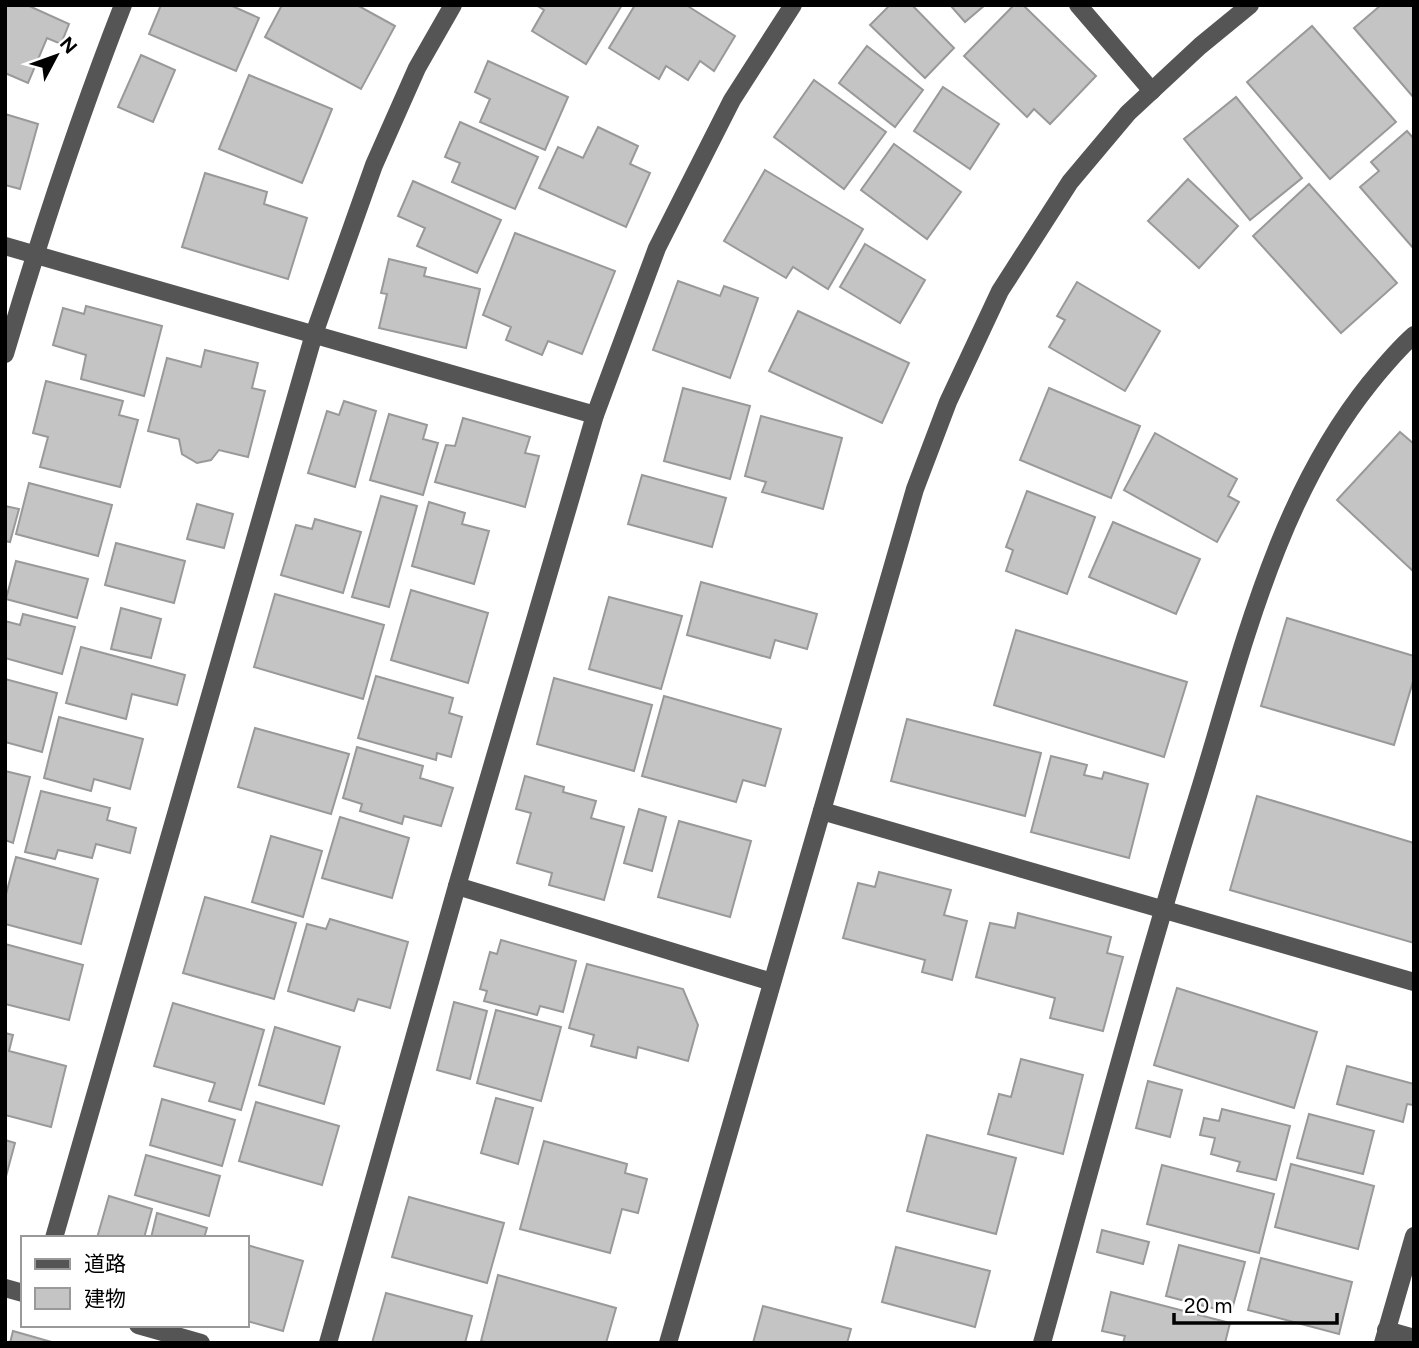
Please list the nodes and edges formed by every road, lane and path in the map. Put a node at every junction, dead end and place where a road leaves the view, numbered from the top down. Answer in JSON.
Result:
{"nodes":[{"id":1,"x":123,"y":5,"type":"edge"},
{"id":2,"x":453,"y":5,"type":"edge"},
{"id":3,"x":793,"y":5,"type":"edge"},
{"id":4,"x":1078,"y":5,"type":"edge"},
{"id":5,"x":1250,"y":5,"type":"edge"},
{"id":6,"x":1152,"y":91,"type":"junction"},
{"id":7,"x":5,"y":246,"type":"edge"},
{"id":8,"x":34,"y":254,"type":"junction"},
{"id":9,"x":314,"y":334,"type":"junction"},
{"id":10,"x":1414,"y":335,"type":"edge"},
{"id":11,"x":5,"y":354,"type":"edge"},
{"id":12,"x":595,"y":415,"type":"junction"},
{"id":13,"x":822,"y":811,"type":"junction"},
{"id":14,"x":457,"y":886,"type":"junction"},
{"id":15,"x":1162,"y":910,"type":"junction"},
{"id":16,"x":772,"y":982,"type":"junction"},
{"id":17,"x":1414,"y":982,"type":"edge"},
{"id":18,"x":55,"y":1236,"type":"edge"},
{"id":19,"x":1414,"y":1236,"type":"edge"},
{"id":20,"x":145,"y":1327,"type":"edge"},
{"id":21,"x":1385,"y":1336,"type":"edge"},
{"id":22,"x":1414,"y":1338,"type":"edge"},
{"id":23,"x":201,"y":1343,"type":"edge"},
{"id":24,"x":328,"y":1343,"type":"edge"},
{"id":25,"x":668,"y":1343,"type":"edge"},
{"id":26,"x":1042,"y":1343,"type":"edge"}],
"edges":[{"from":1,"to":8,"type":"street"},
{"from":2,"to":9,"type":"street"},
{"from":3,"to":12,"type":"street"},
{"from":4,"to":6,"type":"street"},
{"from":5,"to":6,"type":"street"},
{"from":6,"to":13,"type":"street"},
{"from":7,"to":8,"type":"street"},
{"from":8,"to":9,"type":"street"},
{"from":8,"to":11,"type":"street"},
{"from":9,"to":12,"type":"street"},
{"from":9,"to":18,"type":"street"},
{"from":10,"to":15,"type":"street"},
{"from":12,"to":14,"type":"street"},
{"from":13,"to":15,"type":"street"},
{"from":13,"to":16,"type":"street"},
{"from":14,"to":16,"type":"street"},
{"from":14,"to":24,"type":"street"},
{"from":15,"to":17,"type":"street"},
{"from":15,"to":26,"type":"street"},
{"from":16,"to":25,"type":"street"},
{"from":19,"to":21,"type":"street"},
{"from":20,"to":23,"type":"street"},
{"from":21,"to":22,"type":"street"}]}
